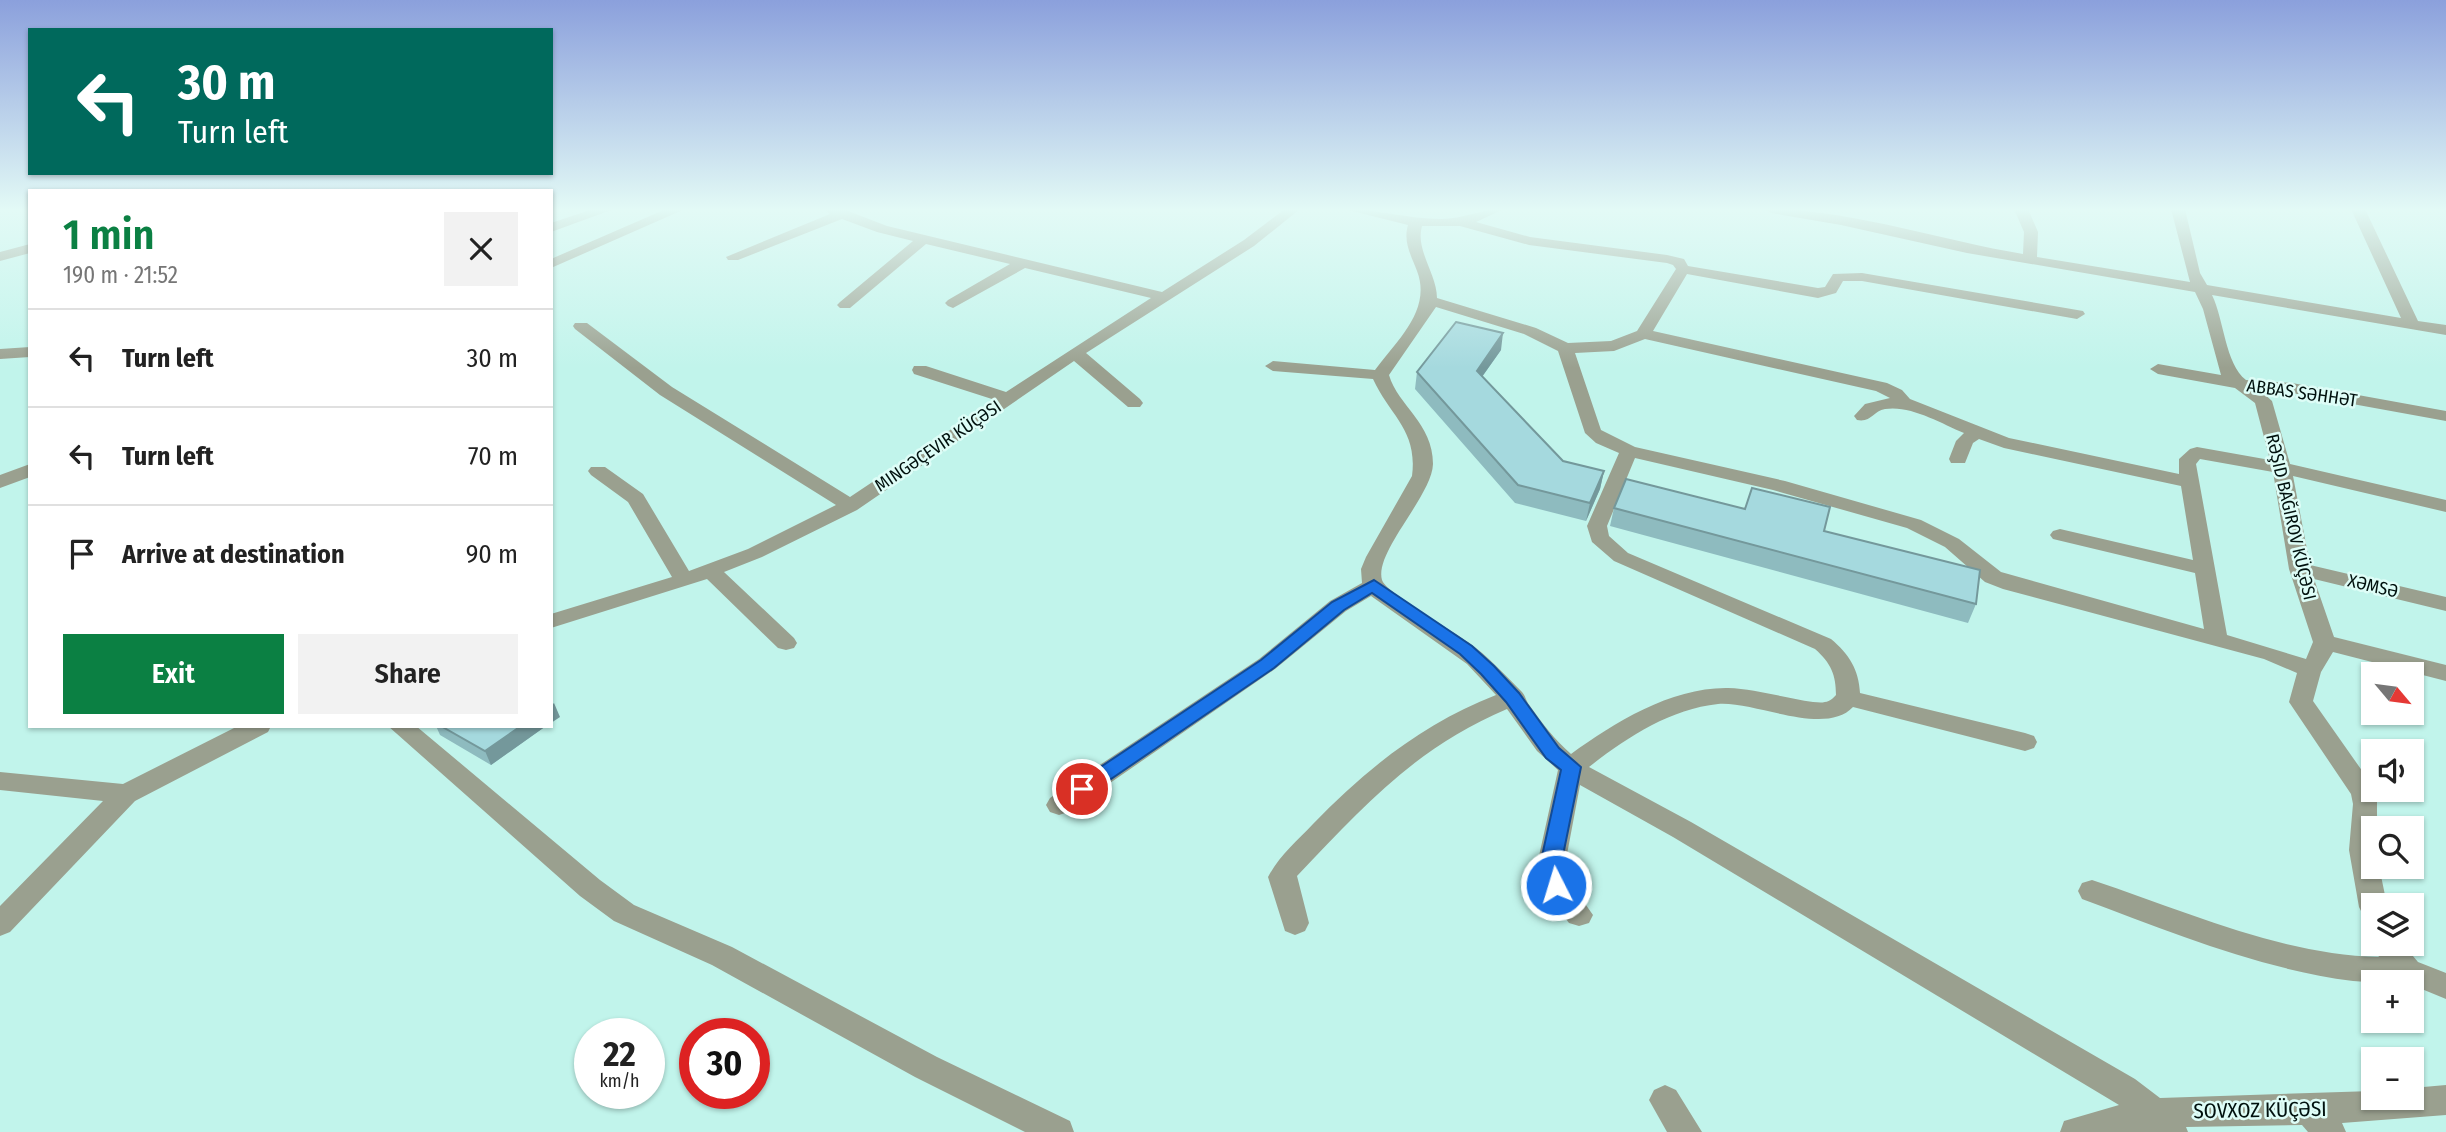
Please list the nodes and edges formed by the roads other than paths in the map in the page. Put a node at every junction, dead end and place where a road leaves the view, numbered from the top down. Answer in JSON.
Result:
{"nodes":[{"id":1,"x":896,"y":262,"type":"edge"},
{"id":2,"x":1018,"y":262,"type":"edge"},
{"id":3,"x":1220,"y":262,"type":"edge"},
{"id":4,"x":1421,"y":262,"type":"edge"},
{"id":5,"x":1678,"y":262,"type":"edge"},
{"id":6,"x":2041,"y":262,"type":"edge"},
{"id":7,"x":2190,"y":262,"type":"edge"},
{"id":8,"x":2383,"y":262,"type":"edge"},
{"id":9,"x":1023,"y":263,"type":"junction"},
{"id":10,"x":1683,"y":269,"type":"junction"},
{"id":11,"x":2201,"y":289,"type":"junction"},
{"id":12,"x":1165,"y":297,"type":"junction"},
{"id":13,"x":1431,"y":301,"type":"junction"},
{"id":14,"x":953,"y":303,"type":"dead end"},
{"id":15,"x":845,"y":305,"type":"dead end"},
{"id":16,"x":2077,"y":314,"type":"dead end"},
{"id":17,"x":2412,"y":324,"type":"junction"},
{"id":18,"x":581,"y":326,"type":"dead end"},
{"id":19,"x":2446,"y":330,"type":"edge"},
{"id":20,"x":1643,"y":334,"type":"junction"},
{"id":21,"x":1565,"y":348,"type":"junction"},
{"id":22,"x":28,"y":352,"type":"edge"},
{"id":23,"x":1075,"y":353,"type":"junction"},
{"id":24,"x":0,"y":354,"type":"edge"},
{"id":25,"x":1273,"y":366,"type":"dead end"},
{"id":26,"x":2158,"y":369,"type":"dead end"},
{"id":27,"x":920,"y":370,"type":"dead end"},
{"id":28,"x":1380,"y":375,"type":"junction"},
{"id":29,"x":2245,"y":385,"type":"junction"},
{"id":30,"x":1007,"y":398,"type":"junction"},
{"id":31,"x":1134,"y":403,"type":"dead end"},
{"id":32,"x":1904,"y":403,"type":"junction"},
{"id":33,"x":1863,"y":416,"type":"dead end"},
{"id":34,"x":2446,"y":416,"type":"edge"},
{"id":35,"x":1977,"y":431,"type":"junction"},
{"id":36,"x":1629,"y":452,"type":"junction"},
{"id":37,"x":1958,"y":459,"type":"dead end"},
{"id":38,"x":2282,"y":468,"type":"junction"},
{"id":39,"x":28,"y":471,"type":"edge"},
{"id":40,"x":598,"y":471,"type":"dead end"},
{"id":41,"x":0,"y":482,"type":"edge"},
{"id":42,"x":2189,"y":482,"type":"junction"},
{"id":43,"x":850,"y":506,"type":"junction"},
{"id":44,"x":2446,"y":506,"type":"edge"},
{"id":45,"x":2060,"y":535,"type":"dead end"},
{"id":46,"x":2205,"y":569,"type":"junction"},
{"id":47,"x":2300,"y":569,"type":"junction"},
{"id":48,"x":710,"y":570,"type":"junction"},
{"id":49,"x":684,"y":580,"type":"junction"},
{"id":50,"x":1374,"y":585,"type":"junction"},
{"id":51,"x":2446,"y":604,"type":"edge"},
{"id":52,"x":553,"y":620,"type":"edge"},
{"id":53,"x":2217,"y":639,"type":"junction"},
{"id":54,"x":2323,"y":642,"type":"junction"},
{"id":55,"x":786,"y":643,"type":"dead end"},
{"id":56,"x":2310,"y":669,"type":"junction"},
{"id":57,"x":2446,"y":673,"type":"edge"},
{"id":58,"x":1513,"y":697,"type":"junction"},
{"id":59,"x":1848,"y":698,"type":"junction"},
{"id":60,"x":255,"y":728,"type":"edge"},
{"id":61,"x":402,"y":728,"type":"edge"},
{"id":62,"x":2025,"y":742,"type":"dead end"},
{"id":63,"x":1571,"y":767,"type":"junction"},
{"id":64,"x":0,"y":781,"type":"edge"},
{"id":65,"x":126,"y":794,"type":"junction"},
{"id":66,"x":1059,"y":805,"type":"dead end"},
{"id":67,"x":2092,"y":891,"type":"dead end"},
{"id":68,"x":2370,"y":893,"type":"edge"},
{"id":69,"x":1579,"y":915,"type":"dead end"},
{"id":70,"x":1295,"y":923,"type":"dead end"},
{"id":71,"x":0,"y":924,"type":"edge"},
{"id":72,"x":2395,"y":956,"type":"edge"},
{"id":73,"x":2381,"y":970,"type":"edge"},
{"id":74,"x":2407,"y":970,"type":"edge"},
{"id":75,"x":2424,"y":977,"type":"edge"},
{"id":76,"x":2446,"y":986,"type":"edge"},
{"id":77,"x":1665,"y":1100,"type":"dead end"},
{"id":78,"x":2446,"y":1100,"type":"edge"},
{"id":79,"x":2319,"y":1121,"type":"edge"},
{"id":80,"x":2162,"y":1122,"type":"edge"},
{"id":81,"x":1058,"y":1132,"type":"edge"},
{"id":82,"x":1686,"y":1132,"type":"edge"},
{"id":83,"x":2076,"y":1132,"type":"edge"}],
"edges":[{"from":1,"to":15,"type":"street"},
{"from":2,"to":9,"type":"street"},
{"from":3,"to":12,"type":"street","name":"MINGƏÇEVIR KÜÇƏSI"},
{"from":4,"to":13,"type":"street"},
{"from":5,"to":10,"type":"street"},
{"from":6,"to":11,"type":"street"},
{"from":7,"to":11,"type":"street"},
{"from":8,"to":17,"type":"street"},
{"from":9,"to":12,"type":"street"},
{"from":9,"to":14,"type":"street"},
{"from":10,"to":16,"type":"street"},
{"from":10,"to":20,"type":"street"},
{"from":11,"to":17,"type":"street"},
{"from":11,"to":29,"type":"street"},
{"from":12,"to":23,"type":"street","name":"MINGƏÇEVIR KÜÇƏSI"},
{"from":13,"to":21,"type":"street"},
{"from":13,"to":28,"type":"street"},
{"from":17,"to":19,"type":"street"},
{"from":18,"to":43,"type":"street"},
{"from":20,"to":21,"type":"street"},
{"from":20,"to":32,"type":"street"},
{"from":21,"to":36,"type":"street"},
{"from":22,"to":24,"type":"street"},
{"from":23,"to":30,"type":"street","name":"MINGƏÇEVIR KÜÇƏSI"},
{"from":23,"to":31,"type":"street"},
{"from":25,"to":28,"type":"street"},
{"from":26,"to":29,"type":"street","name":"ABBAS SƏHHƏT"},
{"from":27,"to":30,"type":"street"},
{"from":28,"to":50,"type":"street"},
{"from":29,"to":34,"type":"street","name":"ABBAS SƏHHƏT"},
{"from":29,"to":38,"type":"street"},
{"from":30,"to":43,"type":"street","name":"MINGƏÇEVIR KÜÇƏSI"},
{"from":32,"to":33,"type":"street"},
{"from":32,"to":35,"type":"street"},
{"from":35,"to":37,"type":"street"},
{"from":35,"to":42,"type":"street"},
{"from":36,"to":53,"type":"street"},
{"from":36,"to":59,"type":"street"},
{"from":38,"to":42,"type":"street"},
{"from":38,"to":44,"type":"street"},
{"from":38,"to":47,"type":"street"},
{"from":39,"to":41,"type":"street"},
{"from":40,"to":49,"type":"street"},
{"from":42,"to":46,"type":"street"},
{"from":43,"to":48,"type":"street","name":"MINGƏÇEVIR KÜÇƏSI"},
{"from":45,"to":46,"type":"street"},
{"from":46,"to":53,"type":"street"},
{"from":47,"to":51,"type":"street","name":"XƏMSƏ"},
{"from":47,"to":54,"type":"street"},
{"from":48,"to":49,"type":"street","name":"MINGƏÇEVIR KÜÇƏSI"},
{"from":48,"to":55,"type":"street"},
{"from":49,"to":52,"type":"street","name":"MINGƏÇEVIR KÜÇƏSI"},
{"from":50,"to":58,"type":"street"},
{"from":50,"to":66,"type":"street"},
{"from":53,"to":56,"type":"street"},
{"from":54,"to":56,"type":"street"},
{"from":54,"to":57,"type":"street"},
{"from":56,"to":68,"type":"street"},
{"from":58,"to":63,"type":"street"},
{"from":58,"to":70,"type":"street"},
{"from":59,"to":62,"type":"street"},
{"from":59,"to":63,"type":"street"},
{"from":60,"to":65,"type":"street"},
{"from":61,"to":81,"type":"street"},
{"from":63,"to":69,"type":"street"},
{"from":63,"to":80,"type":"street"},
{"from":64,"to":65,"type":"street"},
{"from":65,"to":71,"type":"street"},
{"from":67,"to":73,"type":"street"},
{"from":72,"to":74,"type":"street"},
{"from":75,"to":76,"type":"street"},
{"from":77,"to":82,"type":"street"},
{"from":78,"to":79,"type":"street","name":"SOVXOZ KÜÇƏSI"},
{"from":79,"to":80,"type":"street","name":"SOVXOZ KÜÇƏSI"},
{"from":80,"to":83,"type":"street","name":"SOVXOZ KÜÇƏSI"}]}
